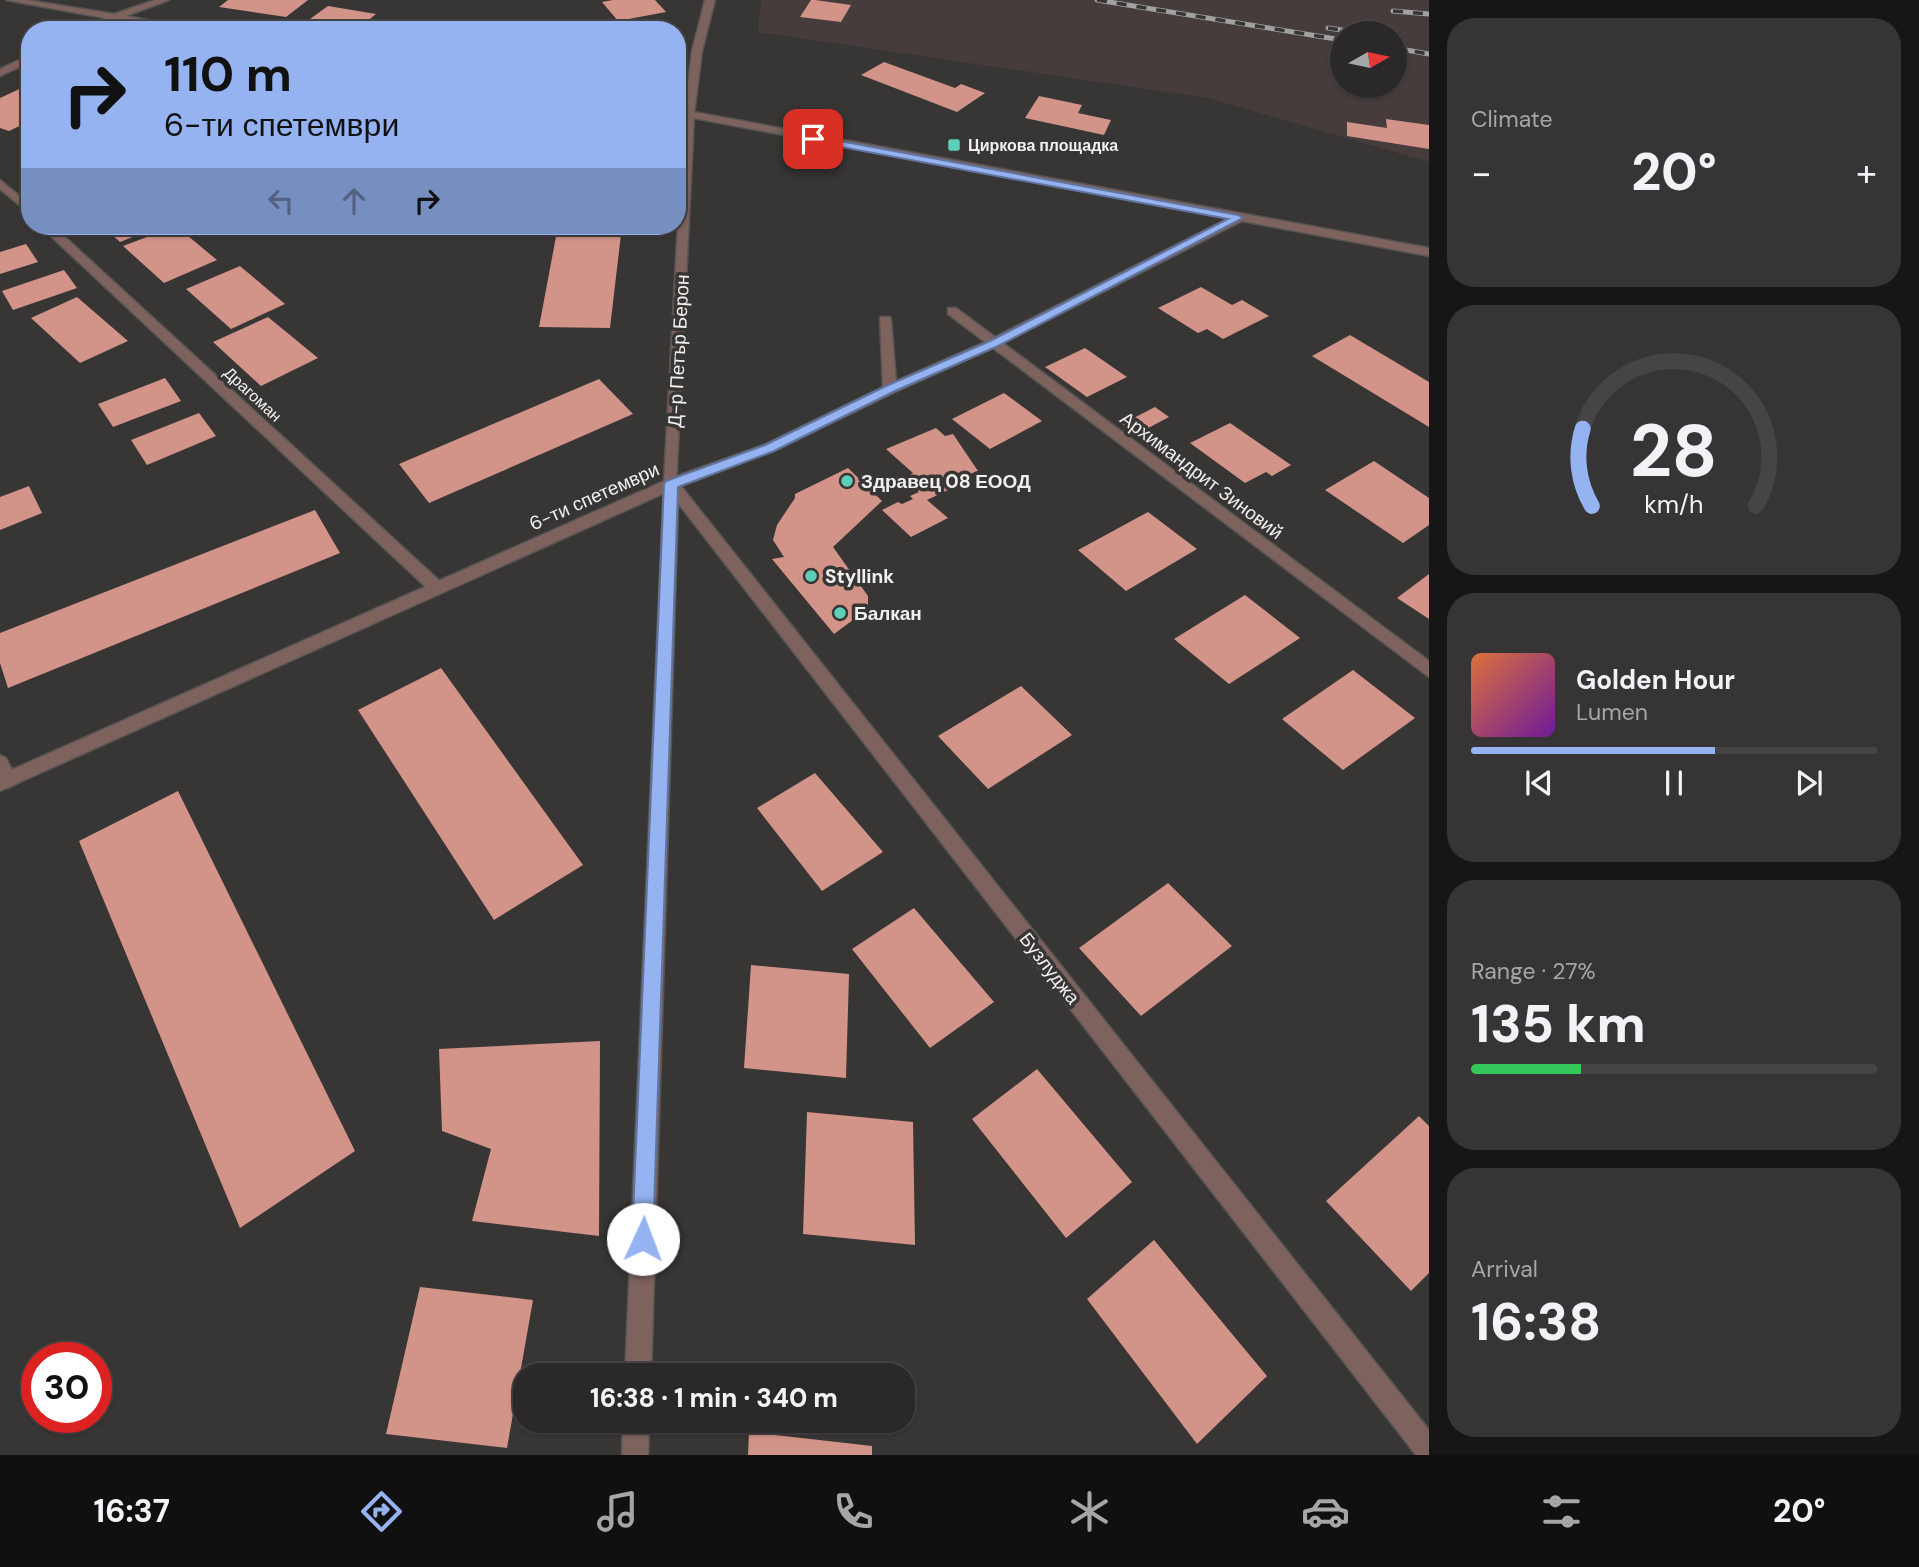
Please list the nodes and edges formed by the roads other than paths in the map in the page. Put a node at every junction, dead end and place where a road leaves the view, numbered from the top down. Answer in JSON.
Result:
{"nodes":[{"id":1,"x":11,"y":0,"type":"edge"},
{"id":2,"x":164,"y":0,"type":"edge"},
{"id":3,"x":710,"y":0,"type":"edge"},
{"id":4,"x":113,"y":13,"type":"junction"},
{"id":5,"x":101,"y":21,"type":"edge"},
{"id":6,"x":150,"y":21,"type":"edge"},
{"id":7,"x":21,"y":62,"type":"edge"},
{"id":8,"x":0,"y":73,"type":"edge"},
{"id":9,"x":686,"y":100,"type":"edge"},
{"id":10,"x":686,"y":114,"type":"edge"},
{"id":11,"x":0,"y":183,"type":"edge"},
{"id":12,"x":21,"y":203,"type":"edge"},
{"id":13,"x":1238,"y":218,"type":"junction"},
{"id":14,"x":56,"y":235,"type":"edge"},
{"id":15,"x":679,"y":235,"type":"edge"},
{"id":16,"x":1429,"y":252,"type":"edge"},
{"id":17,"x":952,"y":311,"type":"dead end"},
{"id":18,"x":885,"y":320,"type":"dead end"},
{"id":19,"x":994,"y":343,"type":"junction"},
{"id":20,"x":890,"y":388,"type":"junction"},
{"id":21,"x":671,"y":484,"type":"junction"},
{"id":22,"x":437,"y":589,"type":"junction"},
{"id":23,"x":1429,"y":670,"type":"edge"},
{"id":24,"x":3,"y":775,"type":"edge"},
{"id":25,"x":638,"y":1363,"type":"edge"},
{"id":26,"x":636,"y":1433,"type":"edge"},
{"id":27,"x":1429,"y":1451,"type":"edge"},
{"id":28,"x":635,"y":1455,"type":"edge"}],
"edges":[{"from":1,"to":4,"type":"street"},
{"from":2,"to":4,"type":"street"},
{"from":3,"to":9,"type":"street","name":"Д-р Петър Берон"},
{"from":4,"to":5,"type":"street"},
{"from":4,"to":6,"type":"street"},
{"from":7,"to":8,"type":"street"},
{"from":10,"to":13,"type":"street"},
{"from":11,"to":12,"type":"street"},
{"from":13,"to":16,"type":"street"},
{"from":13,"to":19,"type":"street","name":"6-ти спетември"},
{"from":14,"to":22,"type":"street","name":"Драгоман"},
{"from":15,"to":21,"type":"street","name":"Д-р Петър Берон"},
{"from":17,"to":19,"type":"street","name":"Архимандрит Зиновий"},
{"from":18,"to":20,"type":"street"},
{"from":19,"to":20,"type":"street","name":"6-ти спетември"},
{"from":19,"to":23,"type":"street","name":"Архимандрит Зиновий"},
{"from":20,"to":21,"type":"street","name":"6-ти спетември"},
{"from":21,"to":22,"type":"street","name":"6-ти спетември"},
{"from":21,"to":25,"type":"street","name":"Д-р Петър Берон"},
{"from":21,"to":27,"type":"street","name":"Бузлуджа"},
{"from":22,"to":24,"type":"street","name":"6-ти спетември"},
{"from":26,"to":28,"type":"street"}]}
